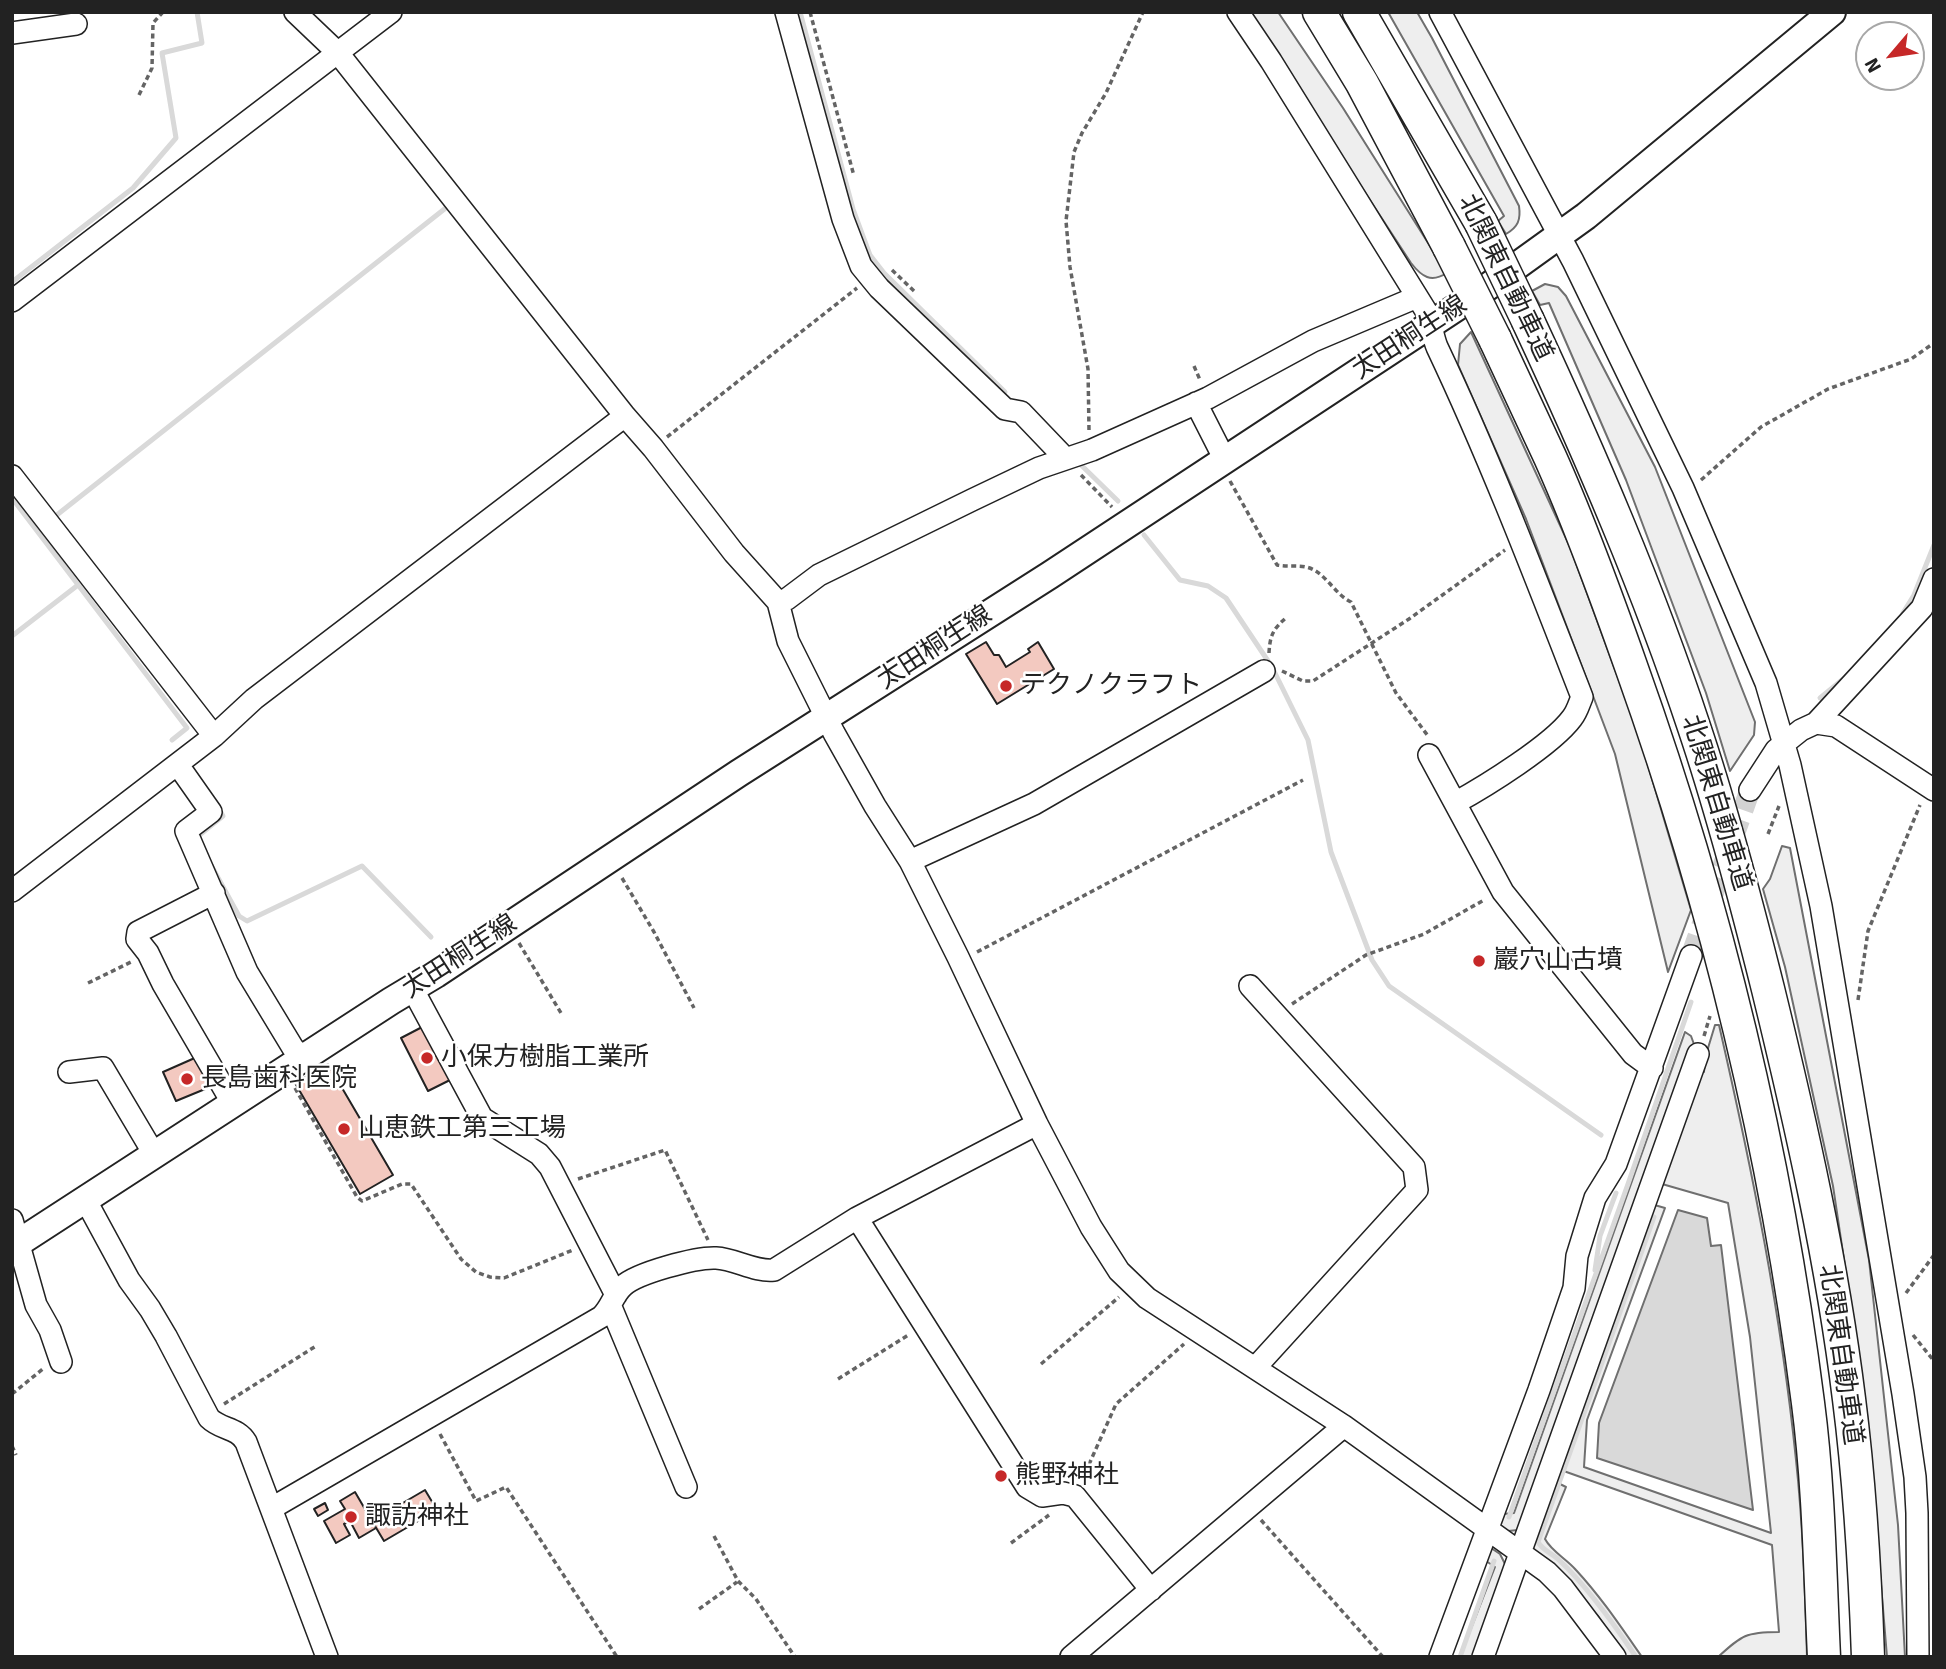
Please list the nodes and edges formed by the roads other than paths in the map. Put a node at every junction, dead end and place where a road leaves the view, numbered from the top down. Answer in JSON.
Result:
{"nodes":[{"id":1,"x":295,"y":12,"type":"edge"},
{"id":2,"x":391,"y":12,"type":"edge"},
{"id":3,"x":786,"y":12,"type":"edge"},
{"id":4,"x":1238,"y":12,"type":"edge"},
{"id":5,"x":1300,"y":12,"type":"edge"},
{"id":6,"x":1319,"y":12,"type":"edge"},
{"id":7,"x":1359,"y":12,"type":"edge"},
{"id":8,"x":1440,"y":12,"type":"edge"},
{"id":9,"x":1832,"y":12,"type":"edge"},
{"id":10,"x":76,"y":24,"type":"dead end"},
{"id":11,"x":13,"y":30,"type":"edge"},
{"id":12,"x":338,"y":53,"type":"junction"},
{"id":13,"x":1419,"y":189,"type":"junction"},
{"id":14,"x":1559,"y":236,"type":"junction"},
{"id":15,"x":1418,"y":297,"type":"junction"},
{"id":16,"x":12,"y":301,"type":"edge"},
{"id":17,"x":1432,"y":324,"type":"junction"},
{"id":18,"x":1196,"y":403,"type":"junction"},
{"id":19,"x":625,"y":416,"type":"junction"},
{"id":20,"x":1065,"y":458,"type":"junction"},
{"id":21,"x":1225,"y":467,"type":"junction"},
{"id":22,"x":12,"y":476,"type":"edge"},
{"id":23,"x":1934,"y":579,"type":"edge"},
{"id":24,"x":778,"y":602,"type":"junction"},
{"id":25,"x":1266,"y":670,"type":"road end"},
{"id":26,"x":827,"y":717,"type":"junction"},
{"id":27,"x":1816,"y":723,"type":"junction"},
{"id":28,"x":214,"y":736,"type":"junction"},
{"id":29,"x":1784,"y":743,"type":"junction"},
{"id":30,"x":1431,"y":749,"type":"road end"},
{"id":31,"x":178,"y":765,"type":"junction"},
{"id":32,"x":1931,"y":788,"type":"edge"},
{"id":33,"x":1750,"y":790,"type":"tunnel mouth"},
{"id":34,"x":1455,"y":803,"type":"junction"},
{"id":35,"x":909,"y":861,"type":"junction"},
{"id":36,"x":12,"y":891,"type":"edge"},
{"id":37,"x":214,"y":893,"type":"junction"},
{"id":38,"x":1691,"y":956,"type":"tunnel mouth"},
{"id":39,"x":1250,"y":986,"type":"dead end"},
{"id":40,"x":412,"y":988,"type":"junction"},
{"id":41,"x":1698,"y":1055,"type":"dead end"},
{"id":42,"x":294,"y":1065,"type":"junction"},
{"id":43,"x":1652,"y":1068,"type":"junction"},
{"id":44,"x":69,"y":1072,"type":"dead end"},
{"id":45,"x":233,"y":1104,"type":"junction"},
{"id":46,"x":1037,"y":1124,"type":"junction"},
{"id":47,"x":154,"y":1154,"type":"junction"},
{"id":48,"x":85,"y":1199,"type":"junction"},
{"id":49,"x":857,"y":1219,"type":"junction"},
{"id":50,"x":14,"y":1237,"type":"edge"},
{"id":51,"x":613,"y":1301,"type":"junction"},
{"id":52,"x":60,"y":1359,"type":"road end"},
{"id":53,"x":1255,"y":1368,"type":"junction"},
{"id":54,"x":1345,"y":1426,"type":"junction"},
{"id":55,"x":686,"y":1487,"type":"dead end"},
{"id":56,"x":272,"y":1508,"type":"junction"},
{"id":57,"x":1488,"y":1528,"type":"junction"},
{"id":58,"x":1520,"y":1552,"type":"junction"},
{"id":59,"x":1151,"y":1590,"type":"junction"},
{"id":60,"x":327,"y":1657,"type":"edge"},
{"id":61,"x":1071,"y":1657,"type":"edge"},
{"id":62,"x":1440,"y":1657,"type":"edge"},
{"id":63,"x":1483,"y":1657,"type":"edge"},
{"id":64,"x":1615,"y":1657,"type":"edge"},
{"id":65,"x":1824,"y":1657,"type":"edge"},
{"id":66,"x":1868,"y":1657,"type":"edge"},
{"id":67,"x":1918,"y":1657,"type":"edge"}],
"edges":[{"from":1,"to":12,"type":"street"},
{"from":2,"to":12,"type":"street"},
{"from":3,"to":20,"type":"street"},
{"from":4,"to":15,"type":"street"},
{"from":5,"to":13,"type":"highway"},
{"from":6,"to":13,"type":"highway","name":"北関東自動車道"},
{"from":7,"to":66,"type":"highway","name":"北関東自動車道","bridge":true},
{"from":8,"to":14,"type":"street"},
{"from":9,"to":14,"type":"main road","name":"太田桐生線"},
{"from":10,"to":11,"type":"street"},
{"from":12,"to":16,"type":"street"},
{"from":12,"to":19,"type":"street"},
{"from":13,"to":65,"type":"highway","name":"北関東自動車道","bridge":true},
{"from":14,"to":17,"type":"main road","name":"太田桐生線"},
{"from":14,"to":29,"type":"street"},
{"from":15,"to":17,"type":"street"},
{"from":15,"to":18,"type":"street"},
{"from":17,"to":21,"type":"main road","name":"太田桐生線"},
{"from":17,"to":34,"type":"street"},
{"from":18,"to":20,"type":"street"},
{"from":18,"to":21,"type":"street"},
{"from":19,"to":24,"type":"street"},
{"from":19,"to":28,"type":"street"},
{"from":20,"to":24,"type":"street"},
{"from":21,"to":26,"type":"main road","name":"太田桐生線"},
{"from":22,"to":28,"type":"street"},
{"from":23,"to":27,"type":"street"},
{"from":24,"to":26,"type":"street"},
{"from":25,"to":35,"type":"street"},
{"from":26,"to":35,"type":"street"},
{"from":26,"to":40,"type":"main road","name":"太田桐生線"},
{"from":27,"to":29,"type":"street"},
{"from":27,"to":32,"type":"street"},
{"from":28,"to":31,"type":"street"},
{"from":29,"to":33,"type":"street"},
{"from":29,"to":67,"type":"street"},
{"from":30,"to":34,"type":"street"},
{"from":31,"to":36,"type":"street"},
{"from":31,"to":37,"type":"street"},
{"from":34,"to":43,"type":"street"},
{"from":35,"to":46,"type":"street"},
{"from":37,"to":42,"type":"street"},
{"from":37,"to":45,"type":"street"},
{"from":38,"to":43,"type":"street"},
{"from":39,"to":53,"type":"street"},
{"from":40,"to":42,"type":"main road","name":"太田桐生線"},
{"from":40,"to":51,"type":"street"},
{"from":41,"to":58,"type":"street"},
{"from":42,"to":45,"type":"main road","name":"太田桐生線"},
{"from":43,"to":57,"type":"street"},
{"from":44,"to":47,"type":"street"},
{"from":45,"to":47,"type":"main road","name":"太田桐生線"},
{"from":46,"to":49,"type":"street"},
{"from":46,"to":53,"type":"street"},
{"from":47,"to":48,"type":"main road","name":"太田桐生線"},
{"from":48,"to":50,"type":"main road","name":"太田桐生線"},
{"from":48,"to":56,"type":"street"},
{"from":49,"to":51,"type":"street"},
{"from":49,"to":59,"type":"street"},
{"from":50,"to":52,"type":"street"},
{"from":51,"to":55,"type":"street"},
{"from":51,"to":56,"type":"street"},
{"from":53,"to":54,"type":"street"},
{"from":54,"to":57,"type":"street"},
{"from":54,"to":59,"type":"street"},
{"from":56,"to":60,"type":"street"},
{"from":57,"to":58,"type":"street"},
{"from":57,"to":62,"type":"street"},
{"from":58,"to":63,"type":"street"},
{"from":58,"to":64,"type":"street"},
{"from":59,"to":61,"type":"street"}]}
